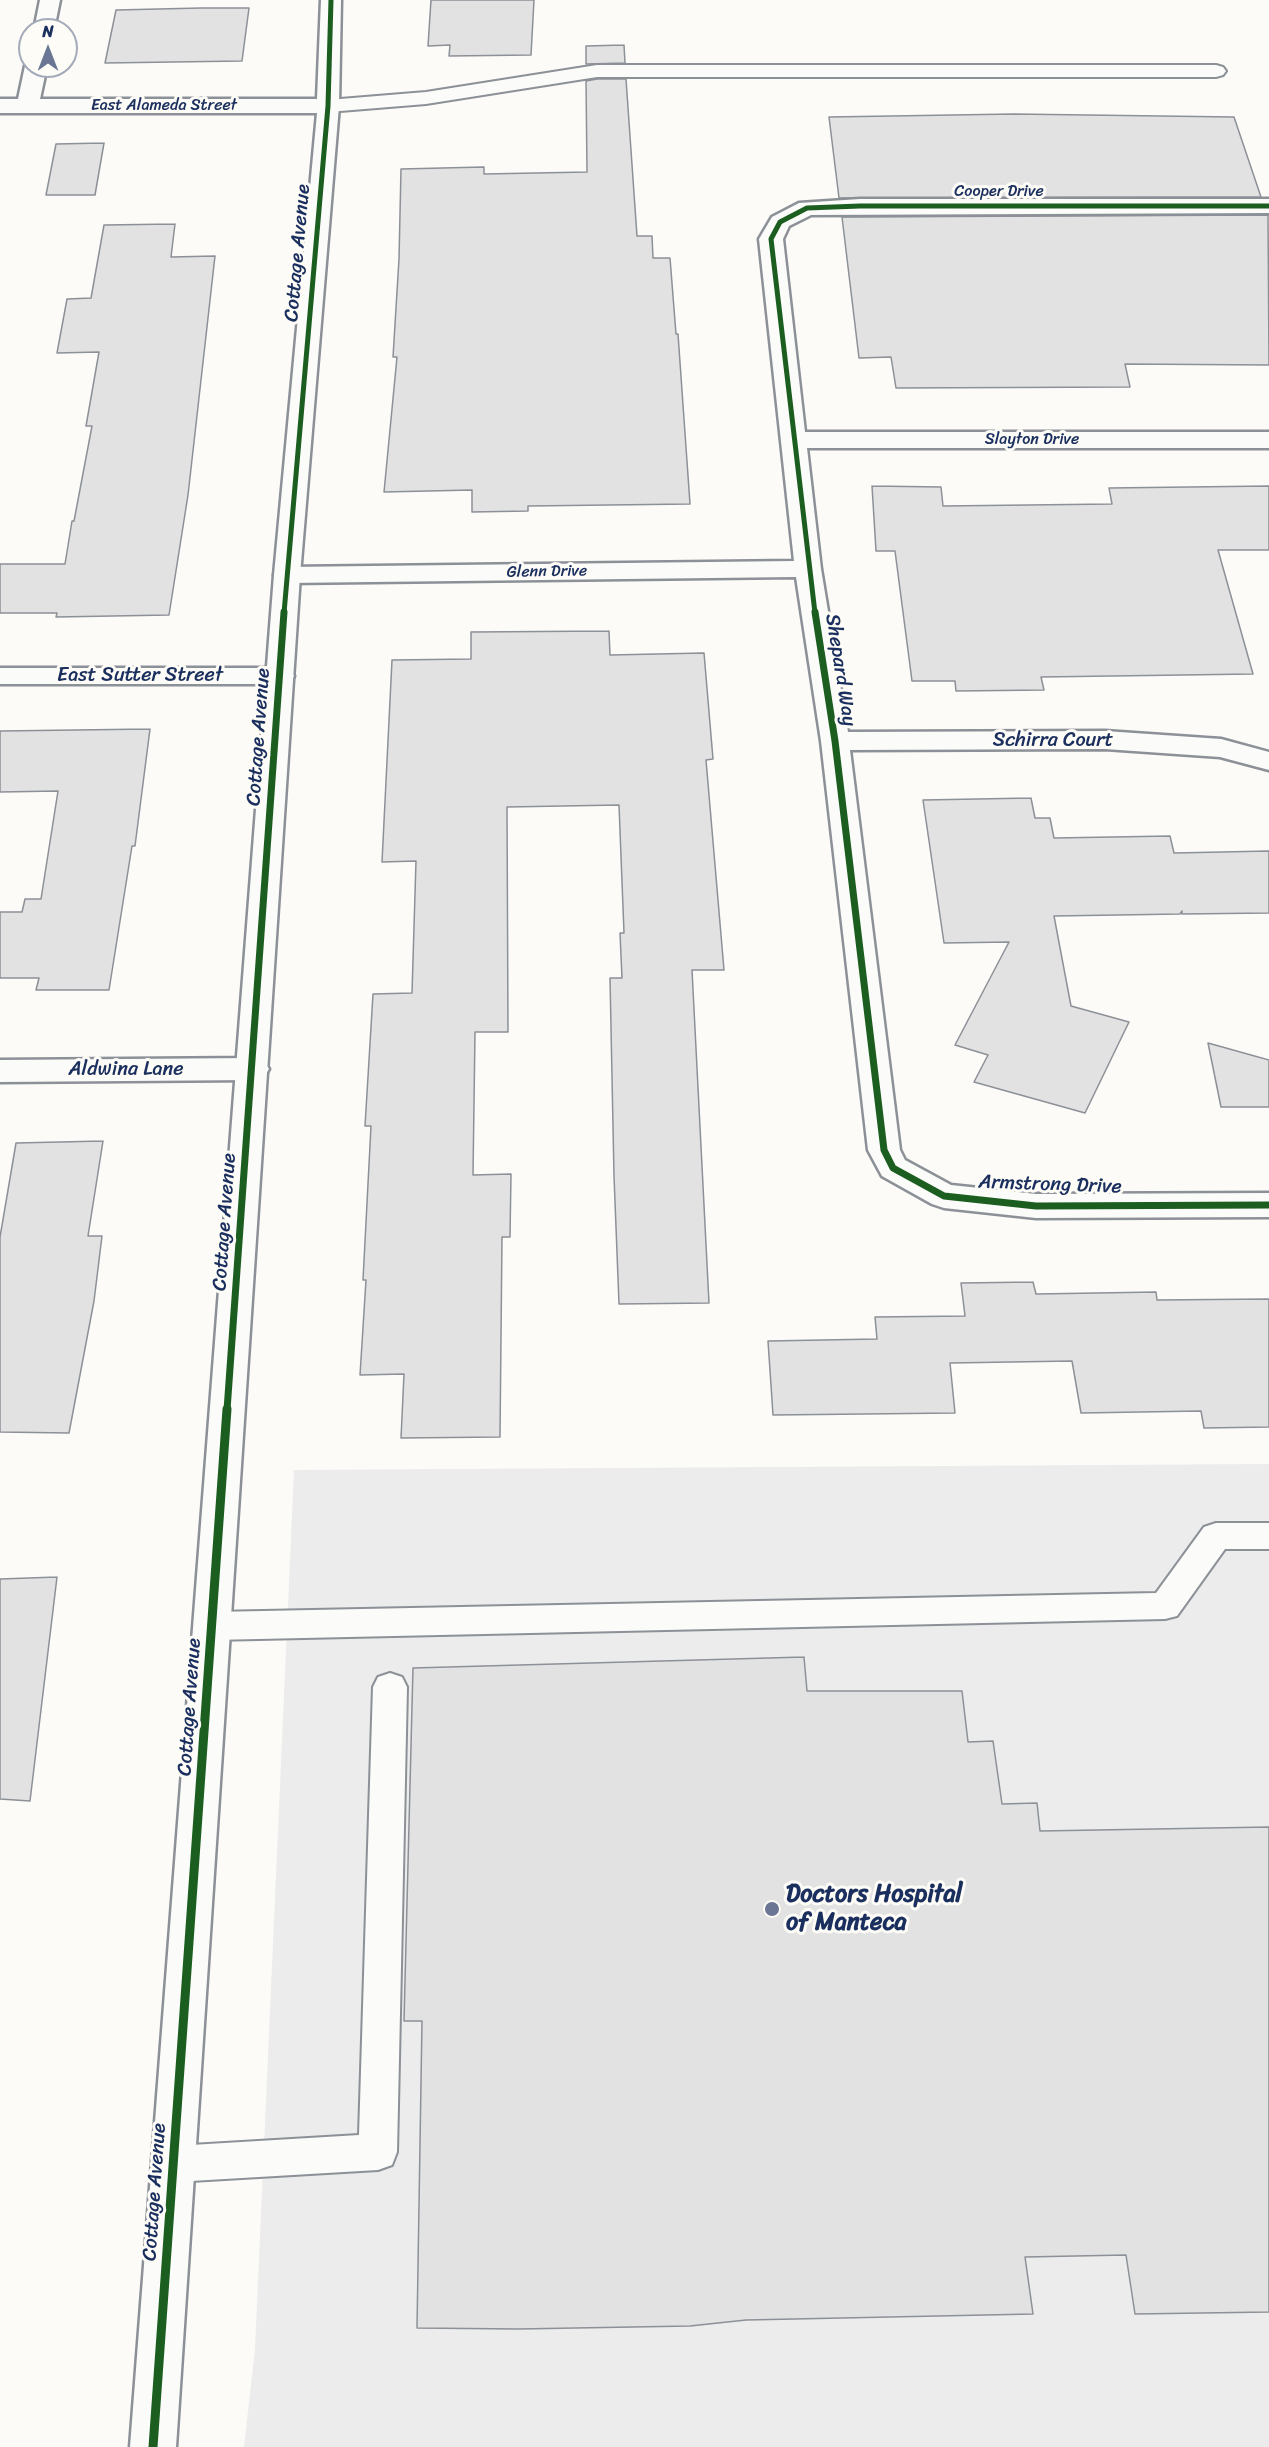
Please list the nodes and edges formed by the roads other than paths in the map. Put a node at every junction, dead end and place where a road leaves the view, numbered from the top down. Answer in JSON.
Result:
{"nodes":[{"id":1,"x":50,"y":0,"type":"edge"},
{"id":2,"x":331,"y":0,"type":"edge"},
{"id":3,"x":46,"y":18,"type":"edge"},
{"id":4,"x":1215,"y":71,"type":"dead end"},
{"id":5,"x":34,"y":78,"type":"edge"},
{"id":6,"x":0,"y":106,"type":"edge"},
{"id":7,"x":28,"y":106,"type":"junction"},
{"id":8,"x":328,"y":106,"type":"junction"},
{"id":9,"x":1269,"y":206,"type":"edge"},
{"id":10,"x":774,"y":267,"type":"joint"},
{"id":11,"x":795,"y":440,"type":"junction"},
{"id":12,"x":1269,"y":440,"type":"edge"},
{"id":13,"x":808,"y":569,"type":"junction"},
{"id":14,"x":287,"y":575,"type":"junction"},
{"id":15,"x":0,"y":676,"type":"edge"},
{"id":16,"x":280,"y":676,"type":"junction"},
{"id":17,"x":835,"y":741,"type":"junction"},
{"id":18,"x":1269,"y":761,"type":"edge"},
{"id":19,"x":253,"y":1069,"type":"junction"},
{"id":20,"x":0,"y":1071,"type":"edge"},
{"id":21,"x":875,"y":1078,"type":"joint"},
{"id":22,"x":1269,"y":1204,"type":"edge"},
{"id":23,"x":1269,"y":1536,"type":"edge"},
{"id":24,"x":213,"y":1626,"type":"junction"},
{"id":25,"x":390,"y":1687,"type":"dead end"},
{"id":26,"x":174,"y":2164,"type":"junction"},
{"id":27,"x":153,"y":2447,"type":"edge"}],
"edges":[{"from":1,"to":3,"type":"street"},
{"from":2,"to":8,"type":"street","name":"Cottage Avenue"},
{"from":4,"to":8,"type":"lane"},
{"from":5,"to":7,"type":"street"},
{"from":6,"to":7,"type":"street","name":"East Alameda Street"},
{"from":7,"to":8,"type":"street","name":"East Alameda Street"},
{"from":8,"to":14,"type":"street","name":"Cottage Avenue"},
{"from":9,"to":10,"type":"street","name":"Cooper Drive"},
{"from":10,"to":11,"type":"street","name":"Shepard Way"},
{"from":11,"to":12,"type":"street","name":"Slayton Drive"},
{"from":11,"to":13,"type":"street","name":"Shepard Way"},
{"from":13,"to":14,"type":"street","name":"Glenn Drive"},
{"from":13,"to":17,"type":"street","name":"Shepard Way"},
{"from":14,"to":16,"type":"street","name":"Cottage Avenue"},
{"from":15,"to":16,"type":"street","name":"East Sutter Street"},
{"from":16,"to":19,"type":"street","name":"Cottage Avenue"},
{"from":17,"to":18,"type":"street","name":"Schirra Court"},
{"from":17,"to":21,"type":"street","name":"Shepard Way"},
{"from":19,"to":20,"type":"street","name":"Aldwina Lane"},
{"from":19,"to":24,"type":"street","name":"Cottage Avenue"},
{"from":21,"to":22,"type":"street","name":"Armstrong Drive"},
{"from":23,"to":24,"type":"lane"},
{"from":24,"to":26,"type":"street","name":"Cottage Avenue"},
{"from":25,"to":26,"type":"lane"},
{"from":26,"to":27,"type":"street","name":"Cottage Avenue"}]}
